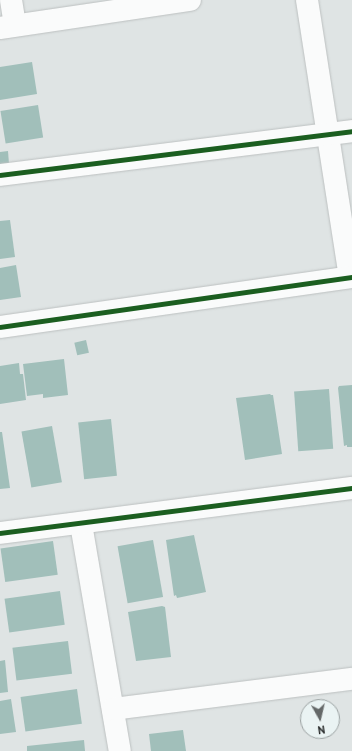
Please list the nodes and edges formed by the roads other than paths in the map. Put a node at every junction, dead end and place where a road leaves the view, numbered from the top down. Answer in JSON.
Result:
{"nodes":[{"id":1,"x":11,"y":0,"type":"edge"},
{"id":2,"x":190,"y":0,"type":"edge"},
{"id":3,"x":307,"y":0,"type":"edge"},
{"id":4,"x":156,"y":2,"type":"edge"},
{"id":5,"x":7,"y":26,"type":"edge"},
{"id":6,"x":352,"y":131,"type":"edge"},
{"id":7,"x":328,"y":134,"type":"junction"},
{"id":8,"x":0,"y":175,"type":"edge"},
{"id":9,"x":351,"y":277,"type":"edge"},
{"id":10,"x":0,"y":327,"type":"edge"},
{"id":11,"x":352,"y":488,"type":"edge"},
{"id":12,"x":81,"y":524,"type":"junction"},
{"id":13,"x":0,"y":533,"type":"edge"},
{"id":14,"x":352,"y":680,"type":"edge"},
{"id":15,"x":113,"y":708,"type":"junction"},
{"id":16,"x":120,"y":751,"type":"edge"}],
"edges":[{"from":1,"to":5,"type":"street"},
{"from":2,"to":4,"type":"street"},
{"from":3,"to":7,"type":"street"},
{"from":4,"to":5,"type":"street"},
{"from":6,"to":7,"type":"street"},
{"from":7,"to":8,"type":"street"},
{"from":7,"to":9,"type":"street"},
{"from":9,"to":10,"type":"street"},
{"from":11,"to":12,"type":"street"},
{"from":12,"to":13,"type":"street"},
{"from":12,"to":15,"type":"street"},
{"from":14,"to":15,"type":"street"},
{"from":15,"to":16,"type":"street"}]}
